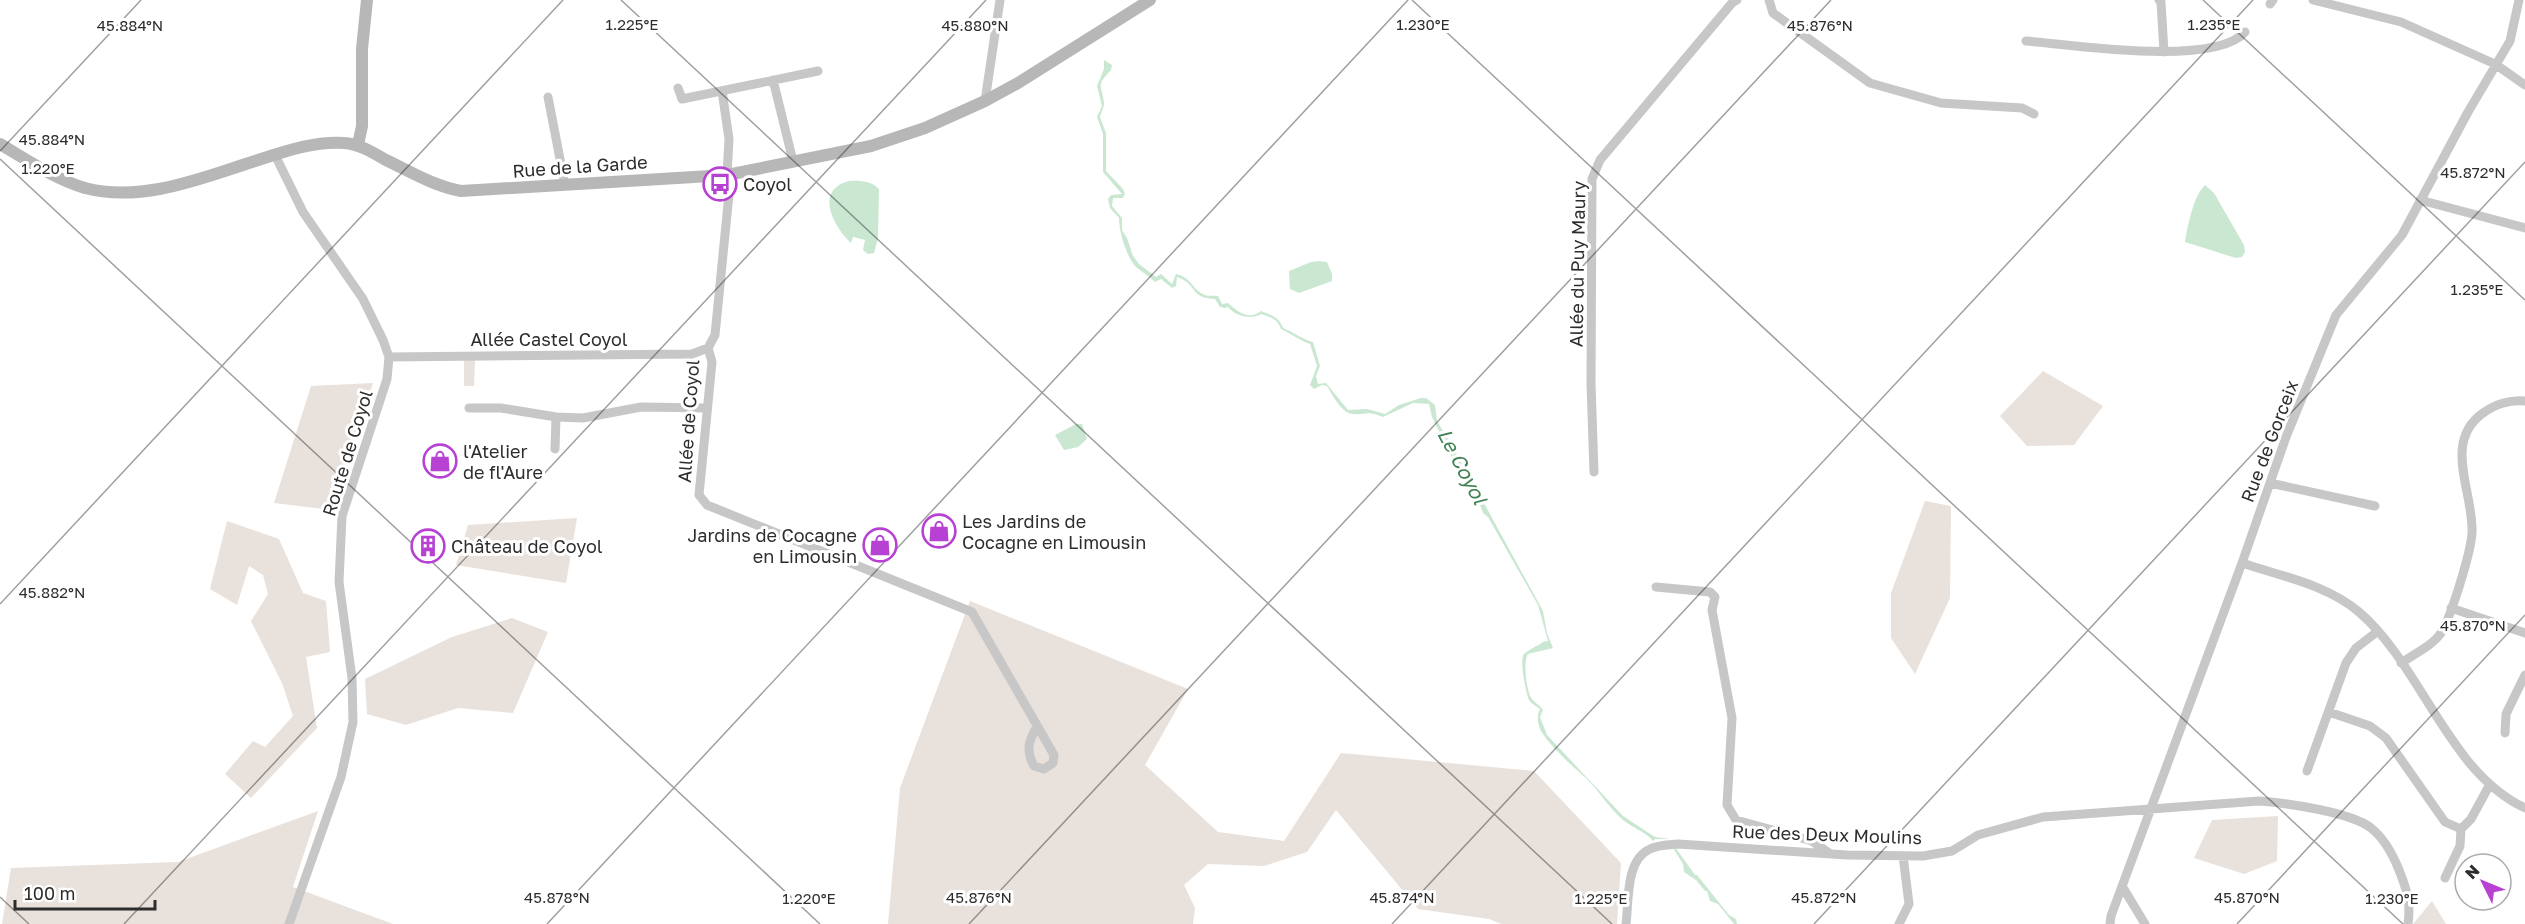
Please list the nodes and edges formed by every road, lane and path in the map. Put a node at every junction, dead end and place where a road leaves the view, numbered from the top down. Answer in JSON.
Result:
{"nodes":[{"id":1,"x":367,"y":0,"type":"edge"},
{"id":2,"x":1000,"y":0,"type":"edge"},
{"id":3,"x":1150,"y":0,"type":"edge"},
{"id":4,"x":1737,"y":0,"type":"edge"},
{"id":5,"x":1770,"y":0,"type":"edge"},
{"id":6,"x":2159,"y":0,"type":"edge"},
{"id":7,"x":2313,"y":0,"type":"edge"},
{"id":8,"x":2519,"y":0,"type":"edge"},
{"id":9,"x":2245,"y":32,"type":"dead end"},
{"id":10,"x":2026,"y":41,"type":"dead end"},
{"id":11,"x":2164,"y":52,"type":"junction"},
{"id":12,"x":2495,"y":64,"type":"junction"},
{"id":13,"x":818,"y":70,"type":"dead end"},
{"id":14,"x":773,"y":80,"type":"junction"},
{"id":15,"x":2525,"y":85,"type":"edge"},
{"id":16,"x":678,"y":88,"type":"dead end"},
{"id":17,"x":722,"y":91,"type":"junction"},
{"id":18,"x":548,"y":97,"type":"dead end"},
{"id":19,"x":985,"y":101,"type":"junction"},
{"id":20,"x":2034,"y":114,"type":"dead end"},
{"id":21,"x":0,"y":144,"type":"edge"},
{"id":22,"x":358,"y":145,"type":"junction"},
{"id":23,"x":276,"y":155,"type":"junction"},
{"id":24,"x":793,"y":161,"type":"junction"},
{"id":25,"x":729,"y":175,"type":"junction"},
{"id":26,"x":565,"y":185,"type":"junction"},
{"id":27,"x":2420,"y":200,"type":"junction"},
{"id":28,"x":2525,"y":228,"type":"edge"},
{"id":29,"x":708,"y":348,"type":"junction"},
{"id":30,"x":389,"y":357,"type":"junction"},
{"id":31,"x":2525,"y":401,"type":"edge"},
{"id":32,"x":469,"y":408,"type":"dead end"},
{"id":33,"x":707,"y":408,"type":"junction"},
{"id":34,"x":556,"y":417,"type":"junction"},
{"id":35,"x":555,"y":449,"type":"dead end"},
{"id":36,"x":1594,"y":472,"type":"dead end"},
{"id":37,"x":2270,"y":483,"type":"junction"},
{"id":38,"x":2375,"y":506,"type":"dead end"},
{"id":39,"x":2242,"y":563,"type":"junction"},
{"id":40,"x":1656,"y":587,"type":"dead end"},
{"id":41,"x":2451,"y":608,"type":"junction"},
{"id":42,"x":2378,"y":631,"type":"junction"},
{"id":43,"x":2525,"y":633,"type":"edge"},
{"id":44,"x":2401,"y":663,"type":"junction"},
{"id":45,"x":2525,"y":675,"type":"edge"},
{"id":46,"x":2329,"y":712,"type":"junction"},
{"id":47,"x":1037,"y":727,"type":"dead end"},
{"id":48,"x":2505,"y":733,"type":"dead end"},
{"id":49,"x":2307,"y":771,"type":"dead end"},
{"id":50,"x":2489,"y":786,"type":"junction"},
{"id":51,"x":2149,"y":808,"type":"junction"},
{"id":52,"x":2525,"y":808,"type":"edge"},
{"id":53,"x":2461,"y":829,"type":"junction"},
{"id":54,"x":1830,"y":854,"type":"junction"},
{"id":55,"x":1903,"y":856,"type":"junction"},
{"id":56,"x":2445,"y":878,"type":"dead end"},
{"id":57,"x":2122,"y":886,"type":"junction"},
{"id":58,"x":289,"y":924,"type":"edge"},
{"id":59,"x":1626,"y":924,"type":"edge"},
{"id":60,"x":1899,"y":924,"type":"edge"},
{"id":61,"x":2110,"y":924,"type":"edge"},
{"id":62,"x":2145,"y":924,"type":"edge"},
{"id":63,"x":2408,"y":924,"type":"edge"}],
"edges":[{"from":1,"to":22,"type":"main road"},
{"from":2,"to":19,"type":"street"},
{"from":3,"to":19,"type":"main road","name":"Rue de la Garde"},
{"from":4,"to":36,"type":"street","name":"Allée du Puy Maury"},
{"from":5,"to":20,"type":"street"},
{"from":6,"to":11,"type":"street"},
{"from":7,"to":12,"type":"street"},
{"from":8,"to":12,"type":"street","name":"Rue de Gorceix"},
{"from":9,"to":11,"type":"street"},
{"from":10,"to":11,"type":"street"},
{"from":12,"to":15,"type":"street"},
{"from":12,"to":27,"type":"street","name":"Rue de Gorceix"},
{"from":13,"to":14,"type":"street"},
{"from":14,"to":17,"type":"street"},
{"from":14,"to":24,"type":"street"},
{"from":16,"to":17,"type":"street"},
{"from":17,"to":25,"type":"street","name":"Allée de Coyol"},
{"from":18,"to":26,"type":"street"},
{"from":19,"to":24,"type":"main road","name":"Rue de la Garde"},
{"from":21,"to":23,"type":"main road","name":"Rue de la Garde"},
{"from":22,"to":23,"type":"main road","name":"Rue de la Garde"},
{"from":22,"to":26,"type":"main road","name":"Rue de la Garde"},
{"from":23,"to":30,"type":"street"},
{"from":24,"to":25,"type":"main road","name":"Rue de la Garde"},
{"from":25,"to":26,"type":"main road","name":"Rue de la Garde"},
{"from":25,"to":29,"type":"street","name":"Allée de Coyol"},
{"from":27,"to":28,"type":"street"},
{"from":27,"to":37,"type":"street","name":"Rue de Gorceix"},
{"from":29,"to":30,"type":"street","name":"Allée Castel Coyol"},
{"from":29,"to":33,"type":"street","name":"Allée de Coyol"},
{"from":30,"to":58,"type":"street","name":"Route de Coyol"},
{"from":31,"to":41,"type":"street"},
{"from":32,"to":34,"type":"street"},
{"from":33,"to":34,"type":"street"},
{"from":33,"to":47,"type":"street","name":"Allée de Coyol"},
{"from":34,"to":35,"type":"street"},
{"from":37,"to":38,"type":"street"},
{"from":37,"to":39,"type":"street","name":"Rue de Gorceix"},
{"from":39,"to":42,"type":"street"},
{"from":39,"to":51,"type":"street","name":"Rue de Gorceix"},
{"from":40,"to":54,"type":"street"},
{"from":41,"to":43,"type":"street"},
{"from":41,"to":44,"type":"street"},
{"from":42,"to":44,"type":"street"},
{"from":42,"to":46,"type":"street"},
{"from":44,"to":50,"type":"street"},
{"from":45,"to":48,"type":"street"},
{"from":46,"to":49,"type":"street"},
{"from":46,"to":53,"type":"street"},
{"from":50,"to":52,"type":"street"},
{"from":50,"to":53,"type":"street"},
{"from":51,"to":55,"type":"street","name":"Rue des Deux Moulins"},
{"from":51,"to":57,"type":"street","name":"Rue de Gorceix"},
{"from":51,"to":63,"type":"street","name":"Rue des Deux Moulins"},
{"from":53,"to":56,"type":"street"},
{"from":54,"to":55,"type":"street","name":"Rue des Deux Moulins"},
{"from":54,"to":59,"type":"street","name":"Rue des Deux Moulins"},
{"from":55,"to":60,"type":"street"},
{"from":57,"to":61,"type":"street","name":"Rue de Gorceix"},
{"from":57,"to":62,"type":"street"}]}
